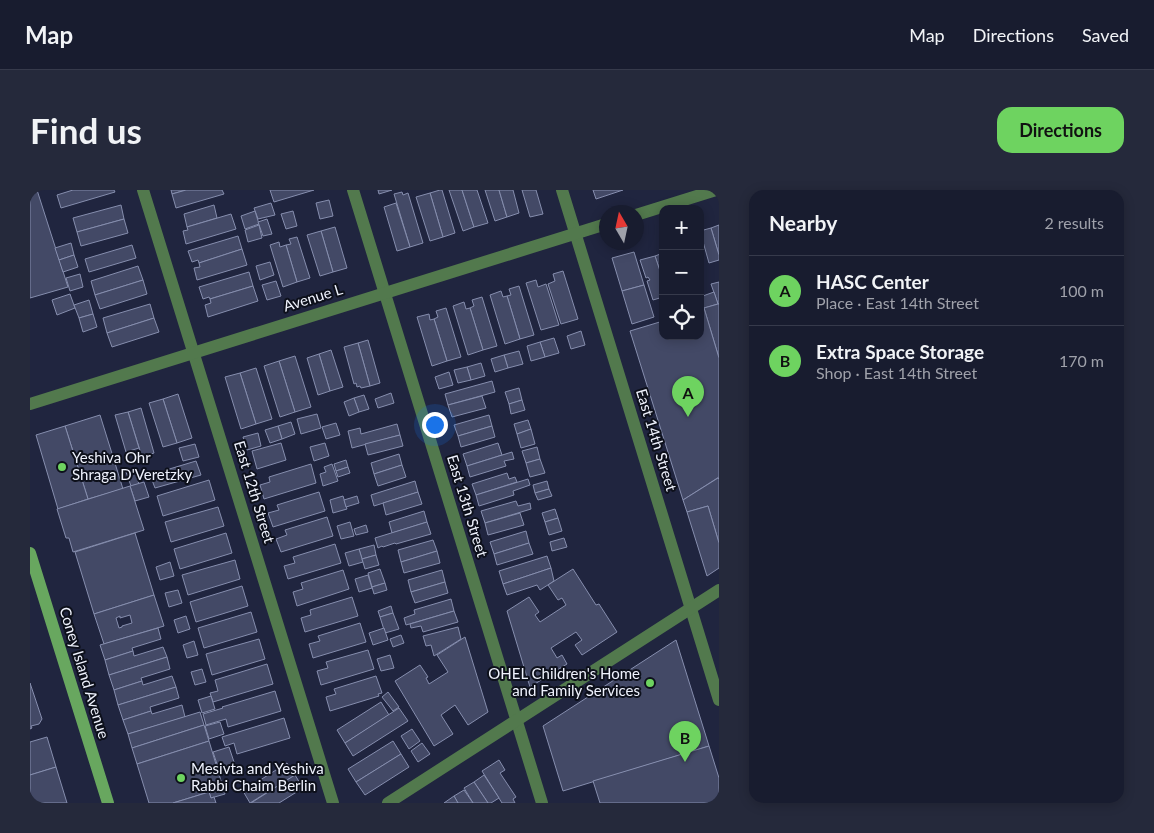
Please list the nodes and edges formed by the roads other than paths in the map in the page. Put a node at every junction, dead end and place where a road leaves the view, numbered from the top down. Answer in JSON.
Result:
{"nodes":[{"id":1,"x":143,"y":190,"type":"edge"},
{"id":2,"x":353,"y":190,"type":"edge"},
{"id":3,"x":562,"y":190,"type":"edge"},
{"id":4,"x":716,"y":190,"type":"edge"},
{"id":5,"x":644,"y":212,"type":"edge"},
{"id":6,"x":599,"y":226,"type":"edge"},
{"id":7,"x":575,"y":234,"type":"junction"},
{"id":8,"x":385,"y":293,"type":"junction"},
{"id":9,"x":194,"y":353,"type":"junction"},
{"id":10,"x":30,"y":404,"type":"edge"},
{"id":11,"x":30,"y":552,"type":"edge"},
{"id":12,"x":719,"y":590,"type":"edge"},
{"id":13,"x":691,"y":608,"type":"junction"},
{"id":14,"x":719,"y":700,"type":"edge"},
{"id":15,"x":517,"y":720,"type":"junction"},
{"id":16,"x":108,"y":803,"type":"edge"},
{"id":17,"x":333,"y":803,"type":"edge"},
{"id":18,"x":388,"y":803,"type":"edge"},
{"id":19,"x":542,"y":803,"type":"edge"}],
"edges":[{"from":1,"to":9,"type":"street","name":"East 12th Street"},
{"from":2,"to":8,"type":"street","name":"East 13th Street"},
{"from":3,"to":7,"type":"street","name":"East 14th Street"},
{"from":4,"to":5,"type":"street"},
{"from":6,"to":7,"type":"street","name":"Avenue L"},
{"from":7,"to":8,"type":"street","name":"Avenue L"},
{"from":7,"to":13,"type":"street","name":"East 14th Street"},
{"from":8,"to":9,"type":"street","name":"Avenue L"},
{"from":8,"to":15,"type":"street","name":"East 13th Street"},
{"from":9,"to":10,"type":"street","name":"Avenue L"},
{"from":9,"to":17,"type":"street","name":"East 12th Street"},
{"from":11,"to":16,"type":"main road","name":"Coney Island Avenue"},
{"from":12,"to":13,"type":"street"},
{"from":13,"to":14,"type":"street","name":"East 14th Street"},
{"from":13,"to":15,"type":"street"},
{"from":15,"to":18,"type":"street"},
{"from":15,"to":19,"type":"street","name":"East 13th Street"}]}
